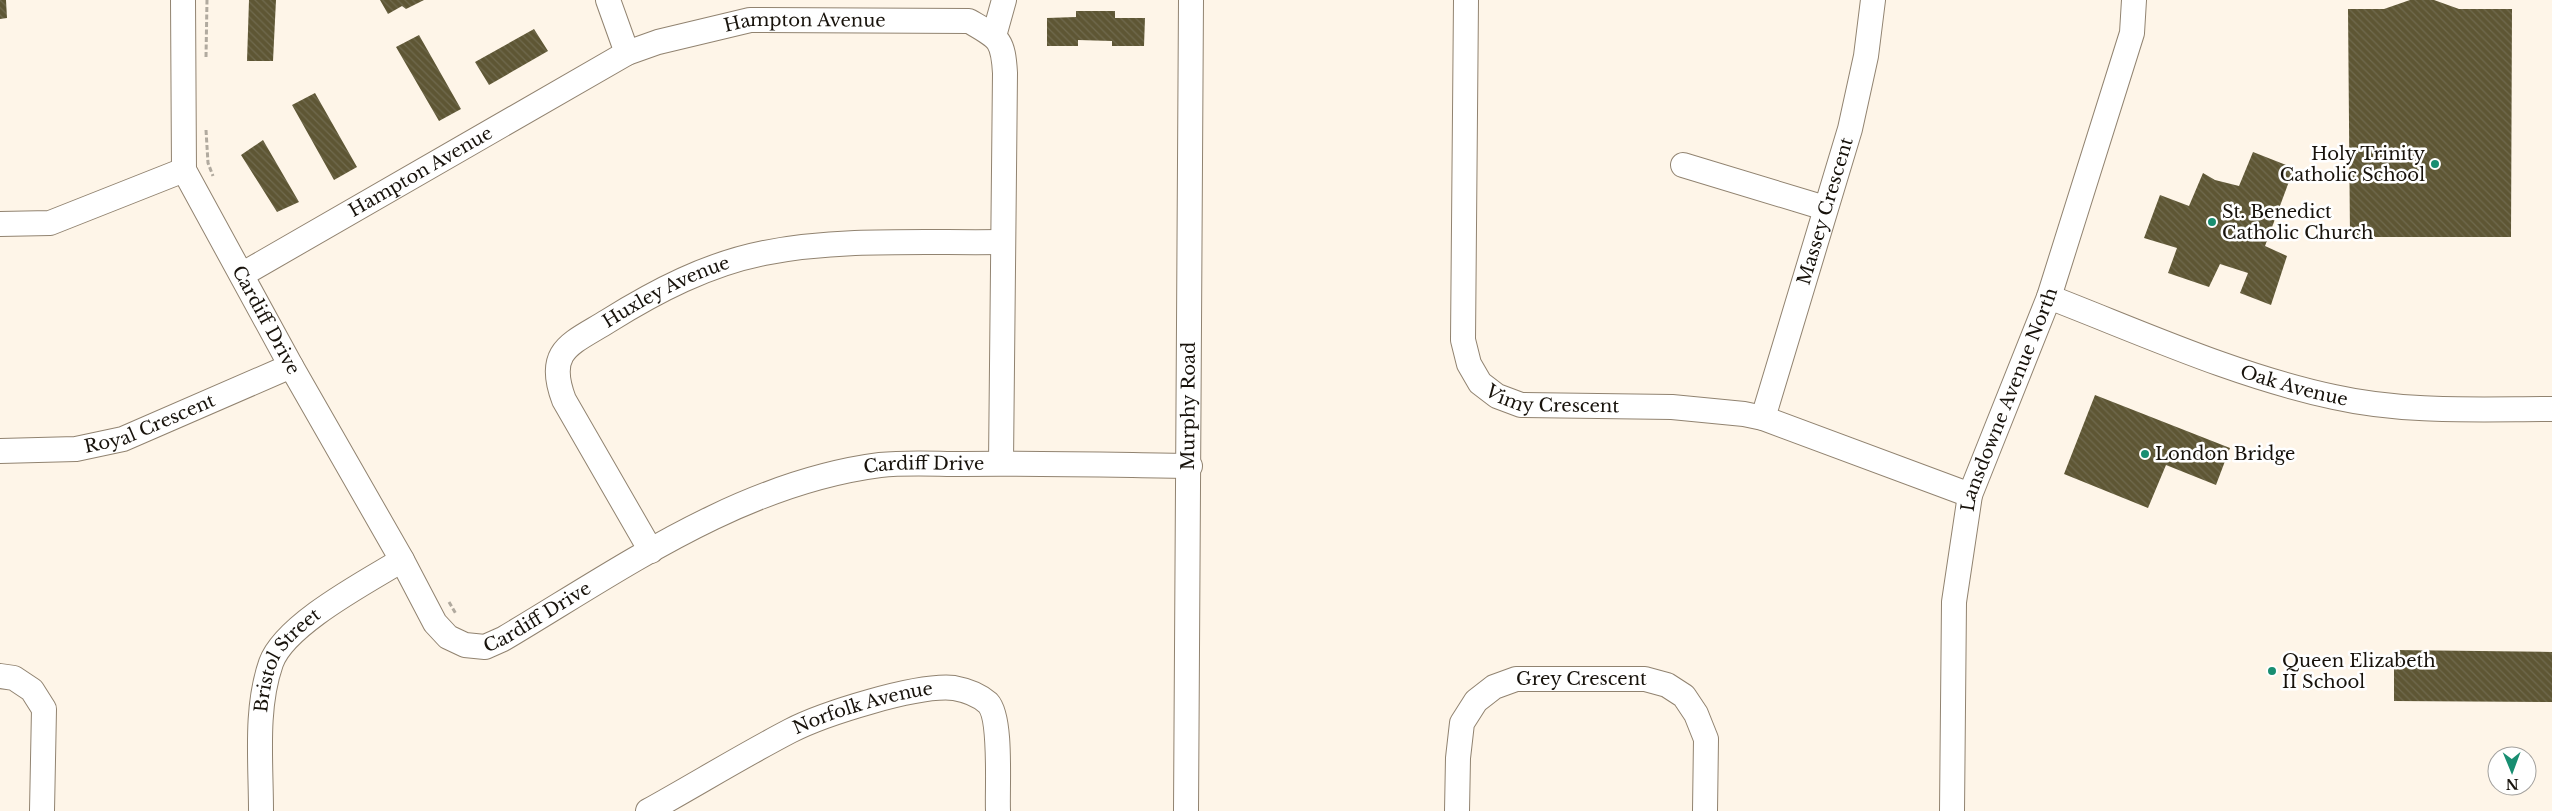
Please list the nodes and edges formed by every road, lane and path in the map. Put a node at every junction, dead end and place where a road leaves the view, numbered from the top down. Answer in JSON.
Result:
{"nodes":[{"id":1,"x":183,"y":0,"type":"edge"},
{"id":2,"x":207,"y":0,"type":"edge"},
{"id":3,"x":608,"y":0,"type":"edge"},
{"id":4,"x":1004,"y":0,"type":"edge"},
{"id":5,"x":1191,"y":0,"type":"edge"},
{"id":6,"x":1466,"y":0,"type":"edge"},
{"id":7,"x":1873,"y":0,"type":"edge"},
{"id":8,"x":2134,"y":0,"type":"edge"},
{"id":9,"x":994,"y":36,"type":"junction"},
{"id":10,"x":627,"y":53,"type":"junction"},
{"id":11,"x":206,"y":65,"type":"dead end"},
{"id":12,"x":206,"y":129,"type":"dead end"},
{"id":13,"x":1683,"y":165,"type":"dead end"},
{"id":14,"x":184,"y":170,"type":"junction"},
{"id":15,"x":214,"y":178,"type":"dead end"},
{"id":16,"x":1825,"y":208,"type":"junction"},
{"id":17,"x":0,"y":224,"type":"edge"},
{"id":18,"x":1002,"y":242,"type":"junction"},
{"id":19,"x":243,"y":274,"type":"junction"},
{"id":20,"x":2049,"y":297,"type":"junction"},
{"id":21,"x":292,"y":366,"type":"junction"},
{"id":22,"x":2552,"y":410,"type":"edge"},
{"id":23,"x":1763,"y":418,"type":"junction"},
{"id":24,"x":0,"y":451,"type":"edge"},
{"id":25,"x":1001,"y":463,"type":"junction"},
{"id":26,"x":1190,"y":466,"type":"junction"},
{"id":27,"x":1970,"y":495,"type":"junction"},
{"id":28,"x":651,"y":551,"type":"junction"},
{"id":29,"x":402,"y":560,"type":"junction"},
{"id":30,"x":0,"y":676,"type":"edge"},
{"id":31,"x":42,"y":811,"type":"edge"},
{"id":32,"x":261,"y":811,"type":"edge"},
{"id":33,"x":648,"y":811,"type":"edge"},
{"id":34,"x":998,"y":811,"type":"edge"},
{"id":35,"x":1186,"y":811,"type":"edge"},
{"id":36,"x":1458,"y":811,"type":"edge"},
{"id":37,"x":1705,"y":811,"type":"edge"},
{"id":38,"x":1952,"y":811,"type":"edge"}],
"edges":[{"from":1,"to":14,"type":"street","name":"Cardiff Drive"},
{"from":2,"to":11,"type":"path"},
{"from":3,"to":10,"type":"street"},
{"from":4,"to":9,"type":"street"},
{"from":5,"to":26,"type":"street","name":"Murphy Road"},
{"from":6,"to":23,"type":"street","name":"Vimy Crescent"},
{"from":7,"to":16,"type":"street","name":"Massey Crescent"},
{"from":8,"to":20,"type":"street","name":"Lansdowne Avenue North"},
{"from":9,"to":10,"type":"street","name":"Hampton Avenue"},
{"from":9,"to":18,"type":"street"},
{"from":10,"to":19,"type":"street","name":"Hampton Avenue"},
{"from":12,"to":15,"type":"path"},
{"from":13,"to":16,"type":"street"},
{"from":14,"to":17,"type":"street"},
{"from":14,"to":19,"type":"street","name":"Cardiff Drive"},
{"from":16,"to":23,"type":"street","name":"Massey Crescent"},
{"from":18,"to":25,"type":"street"},
{"from":18,"to":28,"type":"street","name":"Huxley Avenue"},
{"from":19,"to":21,"type":"street","name":"Cardiff Drive"},
{"from":20,"to":22,"type":"street","name":"Oak Avenue"},
{"from":20,"to":27,"type":"street","name":"Lansdowne Avenue North"},
{"from":21,"to":24,"type":"street","name":"Royal Crescent"},
{"from":21,"to":29,"type":"street","name":"Cardiff Drive"},
{"from":23,"to":27,"type":"street","name":"Vimy Crescent"},
{"from":25,"to":26,"type":"street","name":"Cardiff Drive"},
{"from":25,"to":28,"type":"street","name":"Cardiff Drive"},
{"from":26,"to":35,"type":"street","name":"Murphy Road"},
{"from":27,"to":38,"type":"street","name":"Lansdowne Avenue North"},
{"from":28,"to":29,"type":"street","name":"Cardiff Drive"},
{"from":29,"to":32,"type":"street","name":"Bristol Street"},
{"from":30,"to":31,"type":"street"},
{"from":33,"to":34,"type":"street","name":"Norfolk Avenue"},
{"from":36,"to":37,"type":"street","name":"Grey Crescent"}]}
